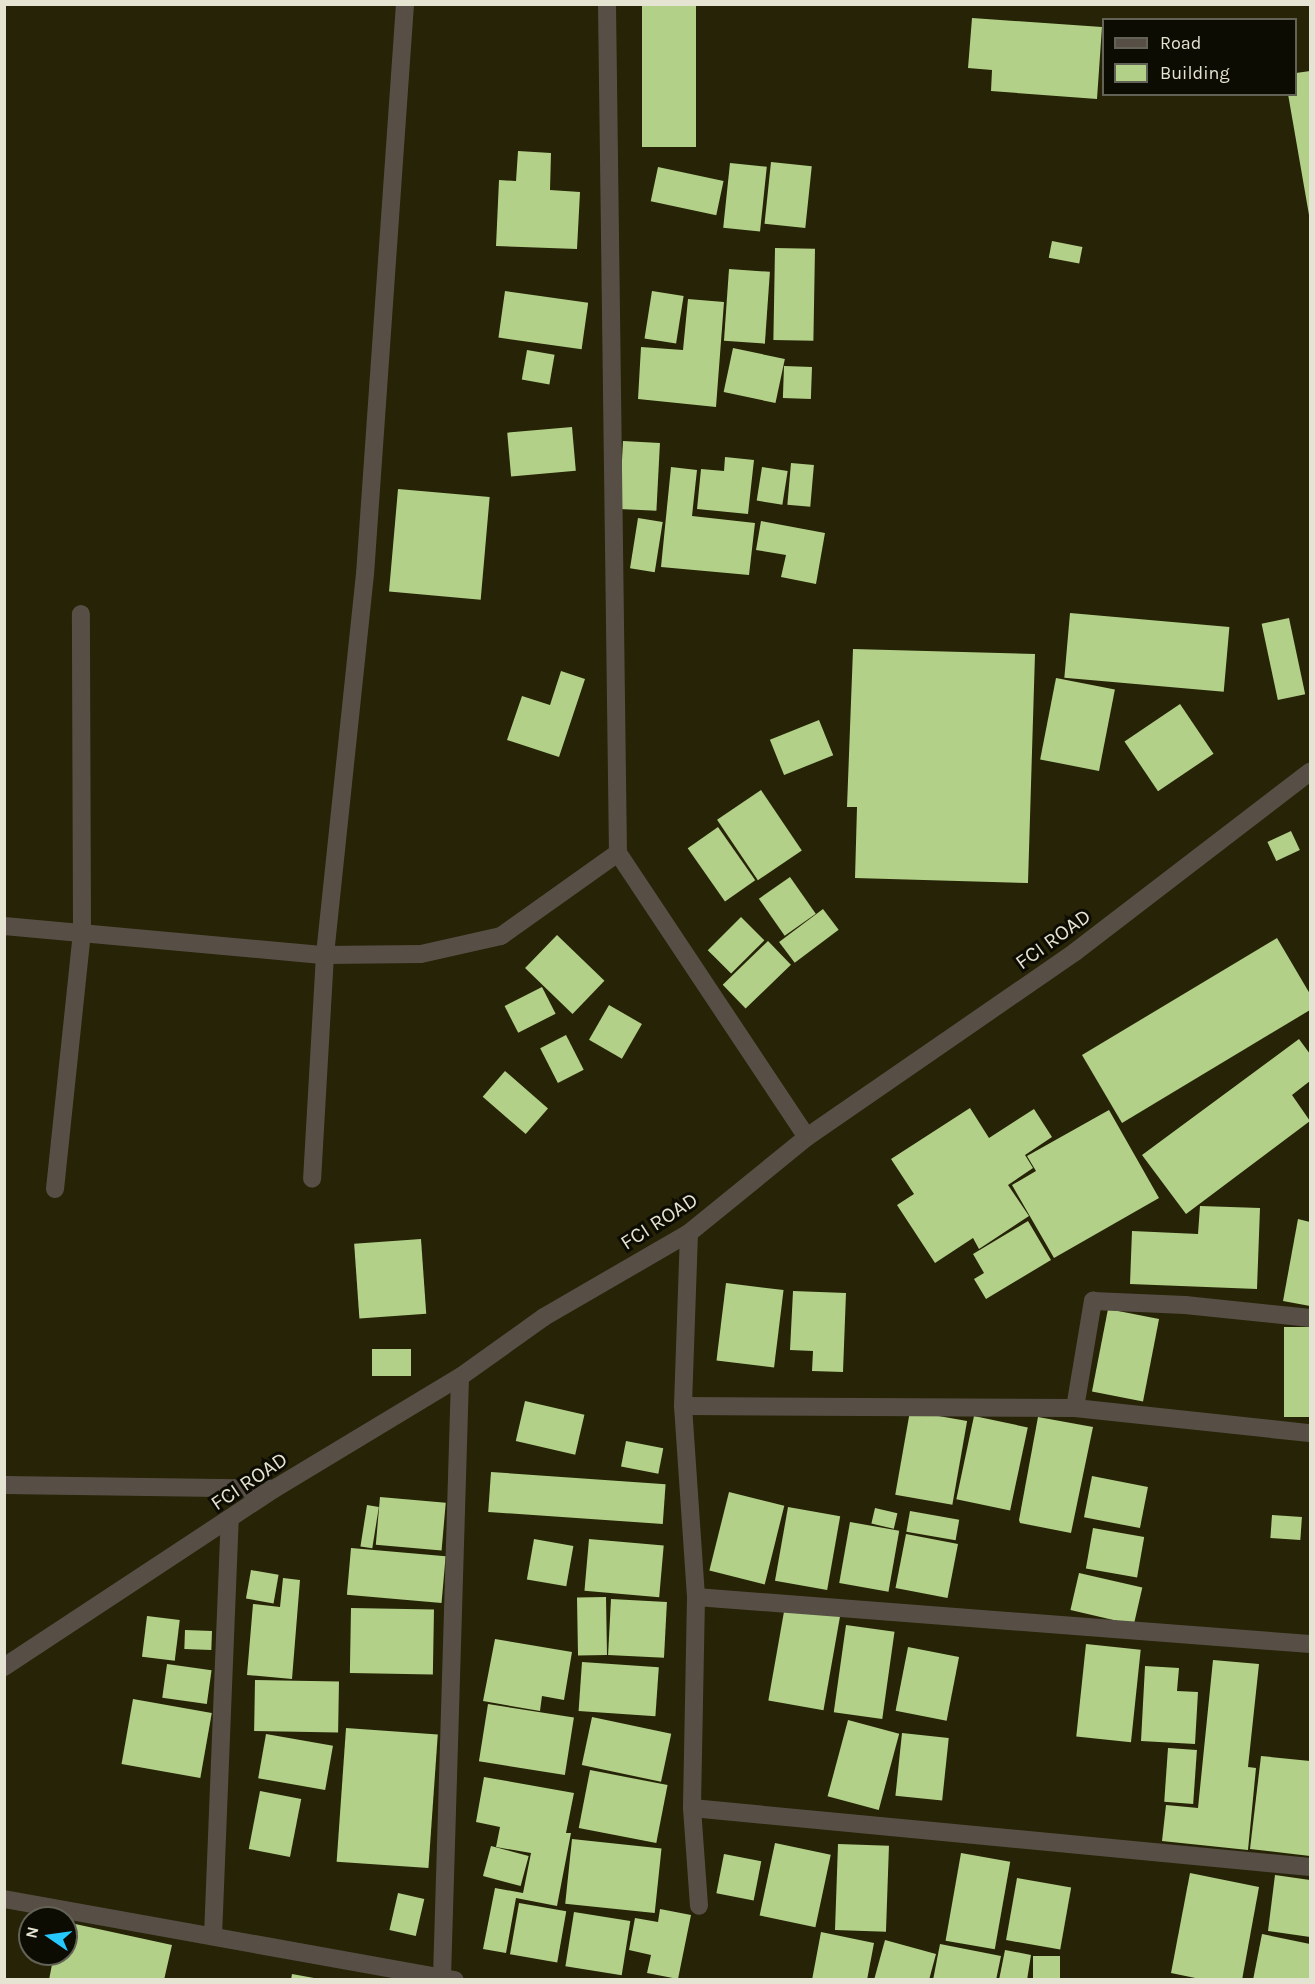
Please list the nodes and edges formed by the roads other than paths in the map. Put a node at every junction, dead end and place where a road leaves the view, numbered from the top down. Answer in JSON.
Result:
{"nodes":[{"id":1,"x":405,"y":4,"type":"edge"},
{"id":2,"x":608,"y":4,"type":"edge"},
{"id":3,"x":81,"y":614,"type":"dead end"},
{"id":4,"x":1311,"y":772,"type":"edge"},
{"id":5,"x":618,"y":853,"type":"junction"},
{"id":6,"x":4,"y":926,"type":"edge"},
{"id":7,"x":81,"y":932,"type":"junction"},
{"id":8,"x":325,"y":955,"type":"junction"},
{"id":9,"x":807,"y":1137,"type":"junction"},
{"id":10,"x":312,"y":1179,"type":"dead end"},
{"id":11,"x":56,"y":1189,"type":"dead end"},
{"id":12,"x":689,"y":1233,"type":"junction"},
{"id":13,"x":1311,"y":1318,"type":"edge"},
{"id":14,"x":460,"y":1377,"type":"junction"},
{"id":15,"x":683,"y":1406,"type":"junction"},
{"id":16,"x":1075,"y":1408,"type":"junction"},
{"id":17,"x":1311,"y":1433,"type":"edge"},
{"id":18,"x":4,"y":1485,"type":"edge"},
{"id":19,"x":274,"y":1490,"type":"junction"},
{"id":20,"x":230,"y":1521,"type":"junction"},
{"id":21,"x":696,"y":1597,"type":"junction"},
{"id":22,"x":1311,"y":1644,"type":"edge"},
{"id":23,"x":4,"y":1667,"type":"edge"},
{"id":24,"x":692,"y":1808,"type":"junction"},
{"id":25,"x":1311,"y":1867,"type":"edge"},
{"id":26,"x":4,"y":1899,"type":"edge"},
{"id":27,"x":699,"y":1906,"type":"dead end"},
{"id":28,"x":213,"y":1936,"type":"junction"},
{"id":29,"x":448,"y":1978,"type":"edge"}],
"edges":[{"from":1,"to":8,"type":"street"},
{"from":2,"to":5,"type":"street"},
{"from":3,"to":7,"type":"street"},
{"from":4,"to":9,"type":"street","name":"FCI ROAD"},
{"from":5,"to":8,"type":"street"},
{"from":5,"to":9,"type":"street"},
{"from":6,"to":7,"type":"street"},
{"from":7,"to":8,"type":"street"},
{"from":7,"to":11,"type":"street"},
{"from":8,"to":10,"type":"street"},
{"from":9,"to":12,"type":"street","name":"FCI ROAD"},
{"from":12,"to":14,"type":"street","name":"FCI ROAD"},
{"from":12,"to":15,"type":"street"},
{"from":13,"to":16,"type":"street"},
{"from":14,"to":19,"type":"street","name":"FCI ROAD"},
{"from":14,"to":29,"type":"street"},
{"from":15,"to":16,"type":"street"},
{"from":15,"to":21,"type":"street"},
{"from":16,"to":17,"type":"street"},
{"from":18,"to":19,"type":"street"},
{"from":19,"to":20,"type":"street","name":"FCI ROAD"},
{"from":20,"to":23,"type":"street","name":"FCI ROAD"},
{"from":20,"to":28,"type":"street"},
{"from":21,"to":22,"type":"street"},
{"from":21,"to":24,"type":"street"},
{"from":24,"to":25,"type":"street"},
{"from":24,"to":27,"type":"street"},
{"from":26,"to":28,"type":"street"},
{"from":28,"to":29,"type":"street"}]}
